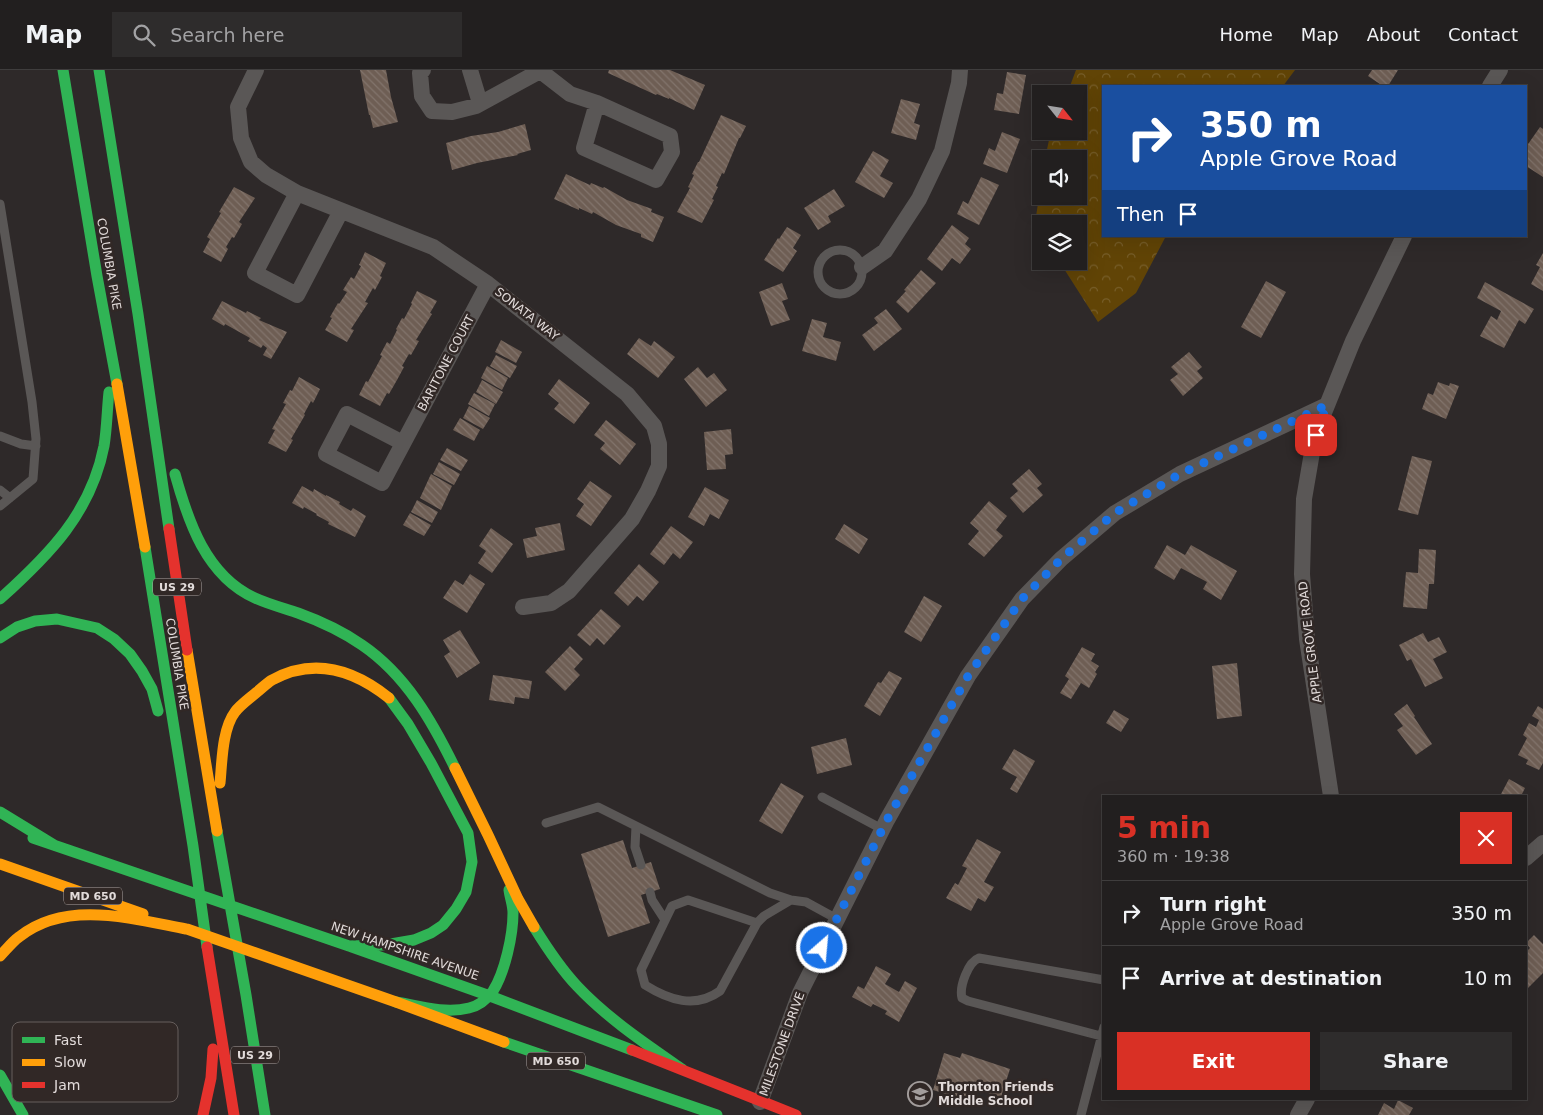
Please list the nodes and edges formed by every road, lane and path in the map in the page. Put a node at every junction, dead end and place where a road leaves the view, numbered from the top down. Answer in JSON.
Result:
{"nodes":[{"id":1,"x":63,"y":70,"type":"edge"},
{"id":2,"x":99,"y":70,"type":"edge"},
{"id":3,"x":256,"y":70,"type":"edge"},
{"id":4,"x":423,"y":70,"type":"edge"},
{"id":5,"x":470,"y":70,"type":"edge"},
{"id":6,"x":960,"y":70,"type":"edge"},
{"id":7,"x":1500,"y":70,"type":"edge"},
{"id":8,"x":540,"y":71,"type":"edge"},
{"id":9,"x":1491,"y":85,"type":"edge"},
{"id":10,"x":480,"y":103,"type":"junction"},
{"id":11,"x":597,"y":103,"type":"junction"},
{"id":12,"x":297,"y":193,"type":"junction"},
{"id":13,"x":0,"y":204,"type":"edge"},
{"id":14,"x":341,"y":211,"type":"junction"},
{"id":15,"x":1404,"y":237,"type":"edge"},
{"id":16,"x":862,"y":267,"type":"junction"},
{"id":17,"x":488,"y":284,"type":"junction"},
{"id":18,"x":138,"y":314,"type":"junction"},
{"id":19,"x":112,"y":353,"type":"junction"},
{"id":20,"x":1327,"y":405,"type":"junction"},
{"id":21,"x":0,"y":436,"type":"edge"},
{"id":22,"x":167,"y":439,"type":"dead end"},
{"id":23,"x":403,"y":443,"type":"junction"},
{"id":24,"x":36,"y":446,"type":"junction"},
{"id":25,"x":172,"y":458,"type":"dead end"},
{"id":26,"x":0,"y":490,"type":"edge"},
{"id":27,"x":10,"y":498,"type":"junction"},
{"id":28,"x":0,"y":506,"type":"edge"},
{"id":29,"x":0,"y":599,"type":"edge"},
{"id":30,"x":523,"y":607,"type":"dead end"},
{"id":31,"x":0,"y":638,"type":"edge"},
{"id":32,"x":1331,"y":795,"type":"edge"},
{"id":33,"x":822,"y":797,"type":"dead end"},
{"id":34,"x":0,"y":812,"type":"edge"},
{"id":35,"x":546,"y":824,"type":"dead end"},
{"id":36,"x":0,"y":826,"type":"edge"},
{"id":37,"x":636,"y":826,"type":"junction"},
{"id":38,"x":882,"y":829,"type":"junction"},
{"id":39,"x":1543,"y":843,"type":"edge"},
{"id":40,"x":54,"y":845,"type":"junction"},
{"id":41,"x":193,"y":846,"type":"junction"},
{"id":42,"x":1527,"y":857,"type":"edge"},
{"id":43,"x":221,"y":859,"type":"junction"},
{"id":44,"x":0,"y":864,"type":"edge"},
{"id":45,"x":641,"y":865,"type":"dead end"},
{"id":46,"x":506,"y":872,"type":"junction"},
{"id":47,"x":650,"y":892,"type":"dead end"},
{"id":48,"x":790,"y":900,"type":"junction"},
{"id":49,"x":837,"y":919,"type":"junction"},
{"id":50,"x":665,"y":920,"type":"junction"},
{"id":51,"x":757,"y":923,"type":"junction"},
{"id":52,"x":186,"y":929,"type":"junction"},
{"id":53,"x":349,"y":946,"type":"junction"},
{"id":54,"x":0,"y":956,"type":"edge"},
{"id":55,"x":1102,"y":980,"type":"edge"},
{"id":56,"x":490,"y":996,"type":"junction"},
{"id":57,"x":396,"y":1002,"type":"junction"},
{"id":58,"x":216,"y":1008,"type":"junction"},
{"id":59,"x":1102,"y":1032,"type":"edge"},
{"id":60,"x":619,"y":1070,"type":"dead end"},
{"id":61,"x":682,"y":1070,"type":"junction"},
{"id":62,"x":0,"y":1075,"type":"edge"},
{"id":63,"x":603,"y":1076,"type":"junction"},
{"id":64,"x":12,"y":1096,"type":"edge"},
{"id":65,"x":1306,"y":1100,"type":"edge"},
{"id":66,"x":16,"y":1102,"type":"edge"},
{"id":67,"x":757,"y":1106,"type":"junction"},
{"id":68,"x":23,"y":1115,"type":"edge"},
{"id":69,"x":202,"y":1115,"type":"edge"},
{"id":70,"x":234,"y":1115,"type":"edge"},
{"id":71,"x":265,"y":1115,"type":"edge"},
{"id":72,"x":717,"y":1115,"type":"edge"},
{"id":73,"x":796,"y":1115,"type":"edge"},
{"id":74,"x":1081,"y":1115,"type":"edge"},
{"id":75,"x":1298,"y":1115,"type":"edge"}],
"edges":[{"from":1,"to":19,"type":"main road","name":"COLUMBIA PIKE","number":"US 29"},
{"from":2,"to":18,"type":"main road","name":"COLUMBIA PIKE","number":"US 29"},
{"from":3,"to":12,"type":"street","name":"SONATA WAY"},
{"from":4,"to":10,"type":"street"},
{"from":5,"to":10,"type":"street"},
{"from":6,"to":16,"type":"street"},
{"from":7,"to":9,"type":"street"},
{"from":8,"to":10,"type":"street"},
{"from":8,"to":11,"type":"street"},
{"from":11,"to":11,"type":"street"},
{"from":12,"to":14,"type":"street","name":"SONATA WAY"},
{"from":12,"to":14,"type":"street"},
{"from":13,"to":24,"type":"lane"},
{"from":14,"to":17,"type":"street","name":"SONATA WAY"},
{"from":15,"to":20,"type":"street","name":"APPLE GROVE ROAD"},
{"from":16,"to":16,"type":"lane"},
{"from":17,"to":23,"type":"street","name":"BARITONE COURT"},
{"from":17,"to":30,"type":"street","name":"SONATA WAY"},
{"from":18,"to":22,"type":"main road"},
{"from":18,"to":43,"type":"main road","name":"COLUMBIA PIKE","number":"US 29"},
{"from":19,"to":29,"type":"main road"},
{"from":19,"to":41,"type":"main road","name":"COLUMBIA PIKE","number":"US 29"},
{"from":20,"to":32,"type":"street","name":"APPLE GROVE ROAD"},
{"from":20,"to":38,"type":"street","name":"MILESTONE DRIVE"},
{"from":21,"to":24,"type":"lane"},
{"from":23,"to":23,"type":"street","name":"BARITONE COURT"},
{"from":24,"to":27,"type":"lane"},
{"from":25,"to":46,"type":"main road"},
{"from":26,"to":27,"type":"lane"},
{"from":27,"to":28,"type":"lane"},
{"from":31,"to":41,"type":"main road"},
{"from":33,"to":38,"type":"lane"},
{"from":34,"to":40,"type":"main road"},
{"from":35,"to":37,"type":"lane"},
{"from":36,"to":40,"type":"main road","name":"NEW HAMPSHIRE AVENUE","number":"MD 650"},
{"from":37,"to":45,"type":"lane"},
{"from":37,"to":48,"type":"lane"},
{"from":38,"to":49,"type":"street","name":"MILESTONE DRIVE"},
{"from":39,"to":42,"type":"street"},
{"from":40,"to":53,"type":"main road","name":"NEW HAMPSHIRE AVENUE","number":"MD 650"},
{"from":41,"to":58,"type":"main road","name":"COLUMBIA PIKE","number":"US 29"},
{"from":43,"to":53,"type":"main road"},
{"from":43,"to":71,"type":"main road","name":"COLUMBIA PIKE","number":"US 29"},
{"from":44,"to":52,"type":"main road","number":"MD 650"},
{"from":46,"to":56,"type":"main road"},
{"from":46,"to":61,"type":"main road"},
{"from":47,"to":50,"type":"lane"},
{"from":48,"to":49,"type":"lane"},
{"from":48,"to":51,"type":"lane"},
{"from":49,"to":67,"type":"street","name":"MILESTONE DRIVE"},
{"from":50,"to":51,"type":"lane"},
{"from":50,"to":51,"type":"lane"},
{"from":52,"to":54,"type":"main road"},
{"from":52,"to":57,"type":"main road","number":"MD 650"},
{"from":53,"to":56,"type":"main road","name":"NEW HAMPSHIRE AVENUE","number":"MD 650"},
{"from":55,"to":59,"type":"lane"},
{"from":56,"to":57,"type":"main road"},
{"from":56,"to":61,"type":"main road","name":"NEW HAMPSHIRE AVENUE","number":"MD 650"},
{"from":57,"to":63,"type":"main road","number":"MD 650"},
{"from":58,"to":69,"type":"main road"},
{"from":58,"to":70,"type":"main road","name":"COLUMBIA PIKE","number":"US 29"},
{"from":59,"to":74,"type":"lane"},
{"from":60,"to":63,"type":"main road"},
{"from":61,"to":67,"type":"main road","name":"NEW HAMPSHIRE AVENUE","number":"MD 650"},
{"from":62,"to":64,"type":"main road"},
{"from":63,"to":72,"type":"main road","number":"MD 650"},
{"from":65,"to":75,"type":"street"},
{"from":66,"to":68,"type":"main road"},
{"from":67,"to":73,"type":"main road","name":"NEW HAMPSHIRE AVENUE","number":"MD 650"}]}
